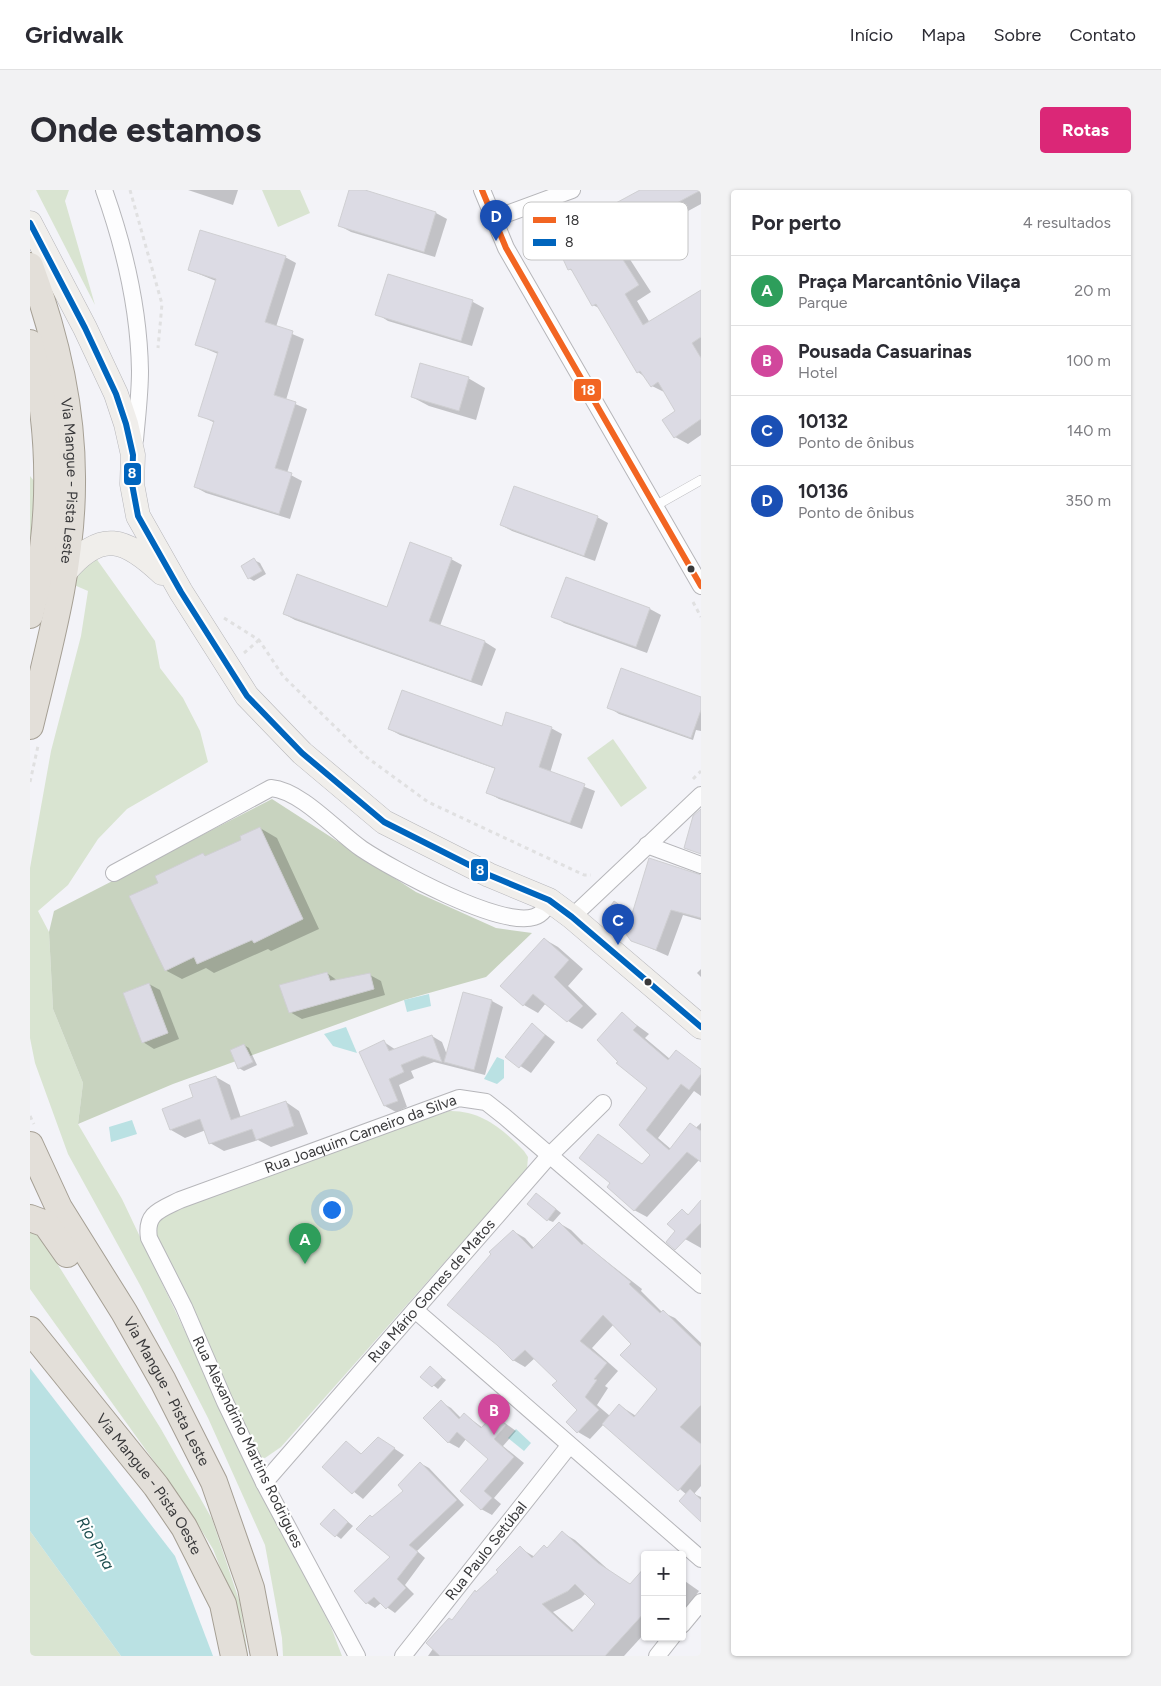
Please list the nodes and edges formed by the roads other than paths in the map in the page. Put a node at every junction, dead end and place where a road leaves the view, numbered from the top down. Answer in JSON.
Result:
{"nodes":[{"id":1,"x":104,"y":190,"type":"edge"},
{"id":2,"x":482,"y":190,"type":"edge"},
{"id":3,"x":572,"y":190,"type":"edge"},
{"id":4,"x":539,"y":202,"type":"edge"},
{"id":5,"x":523,"y":208,"type":"edge"},
{"id":6,"x":493,"y":219,"type":"junction"},
{"id":7,"x":30,"y":223,"type":"edge"},
{"id":8,"x":30,"y":266,"type":"edge"},
{"id":9,"x":30,"y":343,"type":"edge"},
{"id":10,"x":133,"y":455,"type":"junction"},
{"id":11,"x":701,"y":480,"type":"edge"},
{"id":12,"x":655,"y":506,"type":"junction"},
{"id":13,"x":65,"y":572,"type":"junction"},
{"id":14,"x":701,"y":586,"type":"edge"},
{"id":15,"x":181,"y":592,"type":"junction"},
{"id":16,"x":41,"y":604,"type":"edge"},
{"id":17,"x":30,"y":726,"type":"edge"},
{"id":18,"x":701,"y":795,"type":"edge"},
{"id":19,"x":647,"y":845,"type":"junction"},
{"id":20,"x":701,"y":865,"type":"edge"},
{"id":21,"x":114,"y":872,"type":"dead end"},
{"id":22,"x":549,"y":900,"type":"junction"},
{"id":23,"x":572,"y":917,"type":"junction"},
{"id":24,"x":701,"y":1027,"type":"edge"},
{"id":25,"x":603,"y":1103,"type":"dead end"},
{"id":26,"x":30,"y":1144,"type":"edge"},
{"id":27,"x":549,"y":1156,"type":"junction"},
{"id":28,"x":30,"y":1218,"type":"edge"},
{"id":29,"x":147,"y":1226,"type":"joint"},
{"id":30,"x":701,"y":1285,"type":"edge"},
{"id":31,"x":30,"y":1310,"type":"edge"},
{"id":32,"x":415,"y":1310,"type":"junction"},
{"id":33,"x":30,"y":1330,"type":"edge"},
{"id":34,"x":77,"y":1388,"type":"junction"},
{"id":35,"x":569,"y":1446,"type":"junction"},
{"id":36,"x":264,"y":1483,"type":"junction"},
{"id":37,"x":218,"y":1492,"type":"junction"},
{"id":38,"x":701,"y":1559,"type":"edge"},
{"id":39,"x":701,"y":1602,"type":"edge"},
{"id":40,"x":686,"y":1620,"type":"edge"},
{"id":41,"x":669,"y":1641,"type":"edge"},
{"id":42,"x":234,"y":1656,"type":"edge"},
{"id":43,"x":264,"y":1656,"type":"edge"},
{"id":44,"x":357,"y":1656,"type":"edge"},
{"id":45,"x":403,"y":1656,"type":"edge"},
{"id":46,"x":657,"y":1656,"type":"edge"}],
"edges":[{"from":1,"to":10,"type":"street"},
{"from":2,"to":6,"type":"street"},
{"from":3,"to":4,"type":"street"},
{"from":5,"to":6,"type":"street"},
{"from":6,"to":12,"type":"street"},
{"from":7,"to":10,"type":"street"},
{"from":8,"to":13,"type":"main road","name":"Via Mangue - Pista Leste"},
{"from":9,"to":16,"type":"main road"},
{"from":10,"to":15,"type":"street"},
{"from":11,"to":12,"type":"lane"},
{"from":12,"to":14,"type":"street"},
{"from":13,"to":15,"type":"street"},
{"from":13,"to":16,"type":"main road","name":"Via Mangue - Pista Leste"},
{"from":15,"to":22,"type":"street"},
{"from":16,"to":17,"type":"main road","name":"Via Mangue - Pista Leste"},
{"from":18,"to":19,"type":"street"},
{"from":19,"to":20,"type":"street"},
{"from":19,"to":23,"type":"street"},
{"from":21,"to":22,"type":"street"},
{"from":22,"to":23,"type":"street"},
{"from":23,"to":24,"type":"street"},
{"from":25,"to":27,"type":"street","name":"Rua Mário Gomes de Matos"},
{"from":26,"to":37,"type":"main road","name":"Via Mangue - Pista Leste"},
{"from":27,"to":29,"type":"street","name":"Rua Joaquim Carneiro da Silva"},
{"from":27,"to":30,"type":"street","name":"Rua Joaquim Carneiro da Silva"},
{"from":27,"to":32,"type":"street","name":"Rua Mário Gomes de Matos"},
{"from":28,"to":37,"type":"main road"},
{"from":29,"to":36,"type":"street","name":"Rua Alexandrino Martins Rodrigues"},
{"from":31,"to":34,"type":"main road"},
{"from":32,"to":35,"type":"street"},
{"from":32,"to":36,"type":"street","name":"Rua Mário Gomes de Matos"},
{"from":33,"to":34,"type":"main road","name":"Via Mangue - Pista Oeste"},
{"from":34,"to":42,"type":"main road","name":"Via Mangue - Pista Oeste"},
{"from":35,"to":38,"type":"street"},
{"from":35,"to":45,"type":"street","name":"Rua Paulo Setúbal"},
{"from":36,"to":44,"type":"street","name":"Rua Alexandrino Martins Rodrigues"},
{"from":37,"to":43,"type":"main road","name":"Via Mangue - Pista Leste"},
{"from":39,"to":40,"type":"street"},
{"from":41,"to":46,"type":"street"}]}
